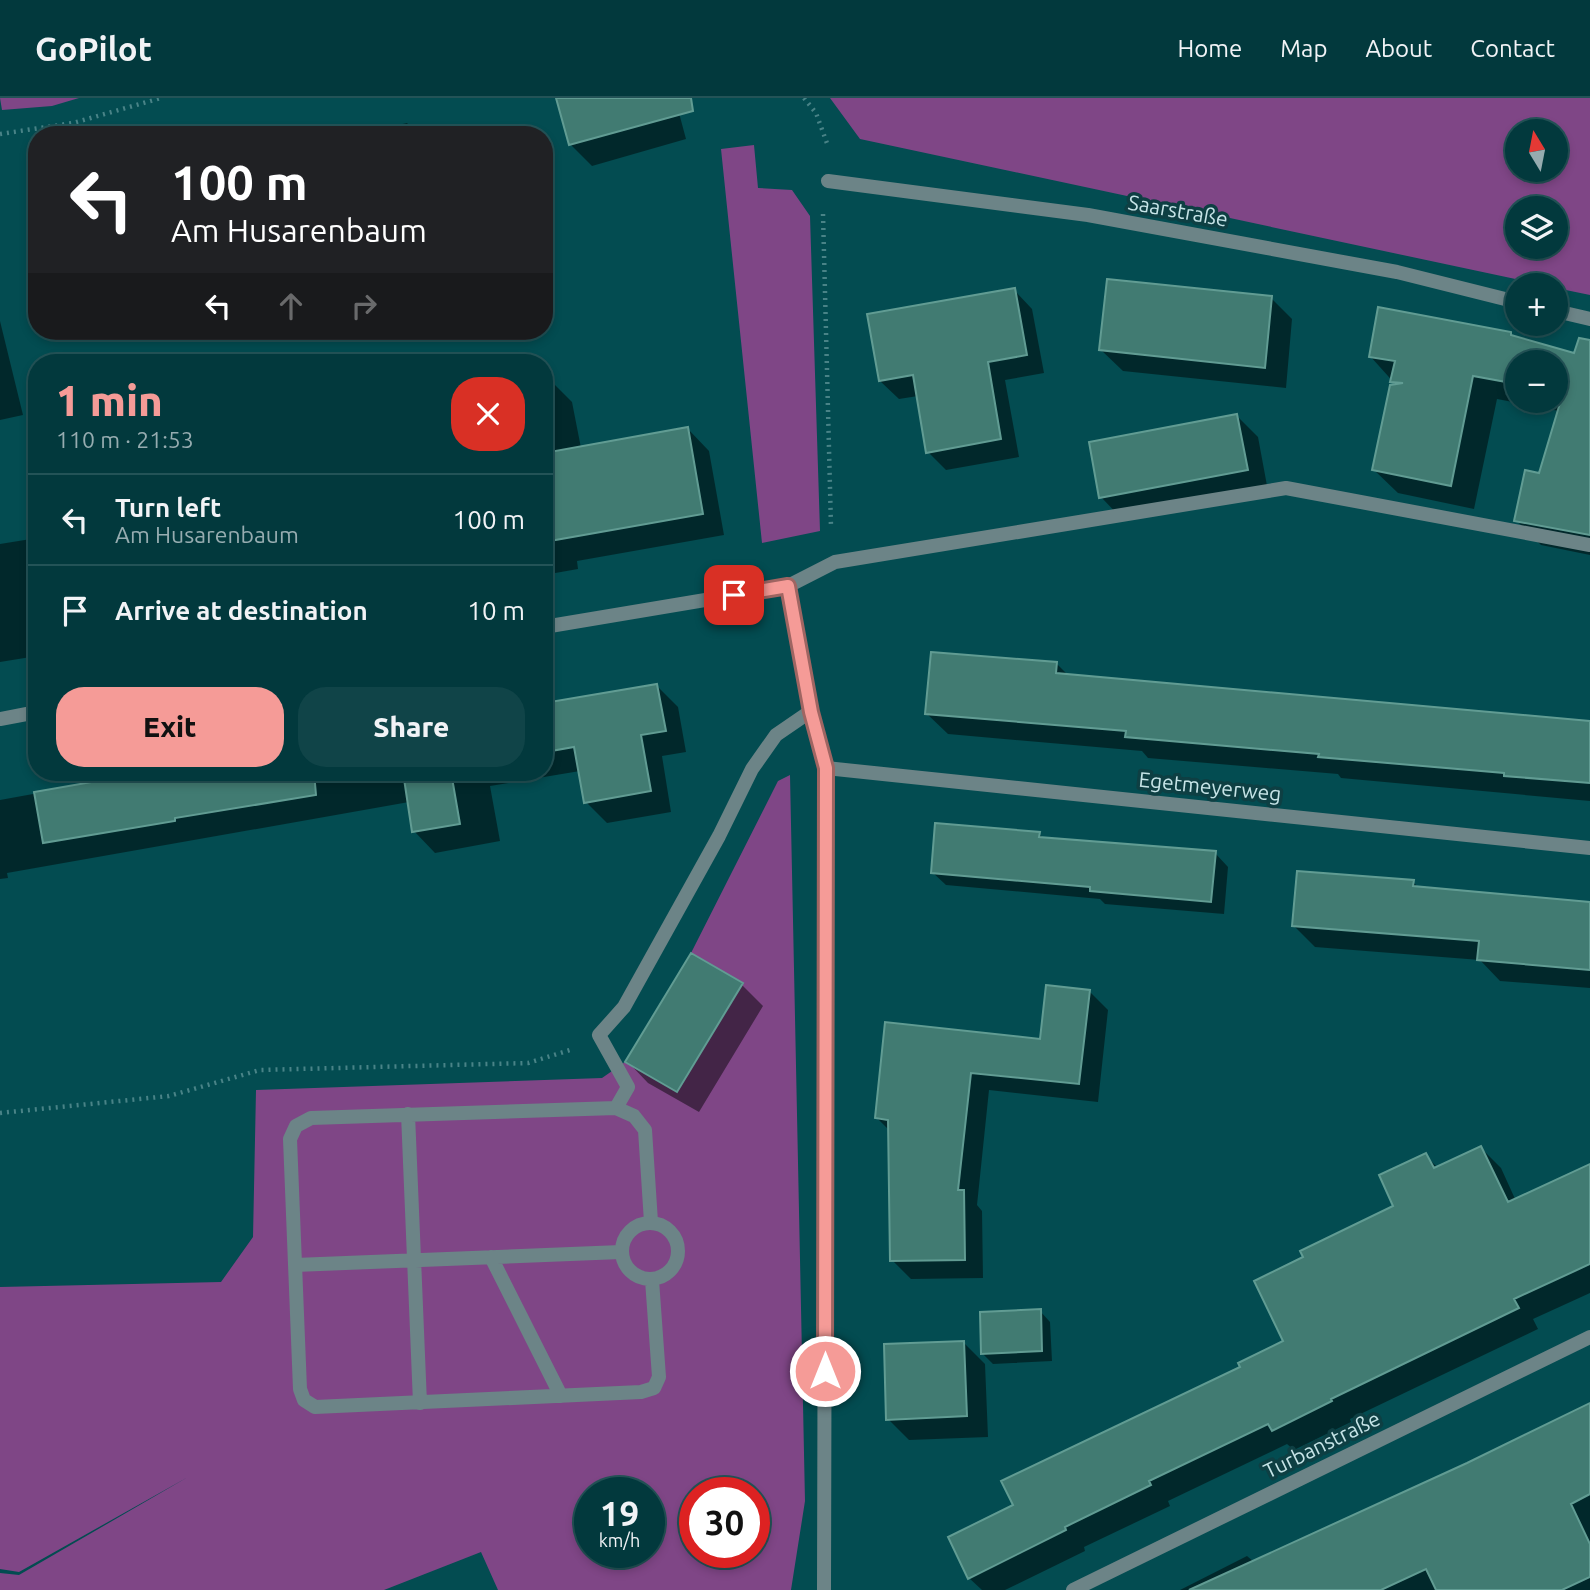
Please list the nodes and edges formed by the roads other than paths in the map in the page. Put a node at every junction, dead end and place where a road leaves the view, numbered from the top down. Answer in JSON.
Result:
{"nodes":[{"id":1,"x":828,"y":181,"type":"road end"},
{"id":2,"x":1505,"y":299,"type":"edge"},
{"id":3,"x":1568,"y":314,"type":"edge"},
{"id":4,"x":1590,"y":319,"type":"edge"},
{"id":5,"x":1590,"y":545,"type":"edge"},
{"id":6,"x":788,"y":586,"type":"junction"},
{"id":7,"x":553,"y":625,"type":"edge"},
{"id":8,"x":811,"y":712,"type":"junction"},
{"id":9,"x":28,"y":714,"type":"edge"},
{"id":10,"x":0,"y":719,"type":"edge"},
{"id":11,"x":826,"y":768,"type":"junction"},
{"id":12,"x":1590,"y":848,"type":"edge"},
{"id":13,"x":616,"y":1108,"type":"junction"},
{"id":14,"x":408,"y":1114,"type":"junction"},
{"id":15,"x":651,"y":1222,"type":"junction"},
{"id":16,"x":621,"y":1252,"type":"junction"},
{"id":17,"x":491,"y":1257,"type":"junction"},
{"id":18,"x":414,"y":1261,"type":"junction"},
{"id":19,"x":295,"y":1265,"type":"junction"},
{"id":20,"x":652,"y":1280,"type":"junction"},
{"id":21,"x":1590,"y":1337,"type":"edge"},
{"id":22,"x":561,"y":1396,"type":"junction"},
{"id":23,"x":420,"y":1403,"type":"junction"},
{"id":24,"x":824,"y":1590,"type":"edge"},
{"id":25,"x":1073,"y":1590,"type":"edge"}],
"edges":[{"from":1,"to":2,"type":"street","name":"Saarstraße"},
{"from":3,"to":4,"type":"street"},
{"from":5,"to":6,"type":"street"},
{"from":6,"to":7,"type":"street"},
{"from":6,"to":8,"type":"street"},
{"from":8,"to":11,"type":"street"},
{"from":8,"to":13,"type":"street"},
{"from":9,"to":10,"type":"street"},
{"from":11,"to":12,"type":"street","name":"Egetmeyerweg"},
{"from":11,"to":24,"type":"street"},
{"from":13,"to":14,"type":"street"},
{"from":13,"to":15,"type":"street"},
{"from":14,"to":18,"type":"street"},
{"from":14,"to":19,"type":"street"},
{"from":15,"to":16,"type":"street"},
{"from":15,"to":20,"type":"street"},
{"from":16,"to":17,"type":"street"},
{"from":16,"to":20,"type":"street"},
{"from":17,"to":18,"type":"street"},
{"from":17,"to":22,"type":"street"},
{"from":18,"to":19,"type":"street"},
{"from":18,"to":23,"type":"street"},
{"from":19,"to":23,"type":"street"},
{"from":20,"to":22,"type":"street"},
{"from":21,"to":25,"type":"street","name":"Turbanstraße"},
{"from":22,"to":23,"type":"street"}]}
